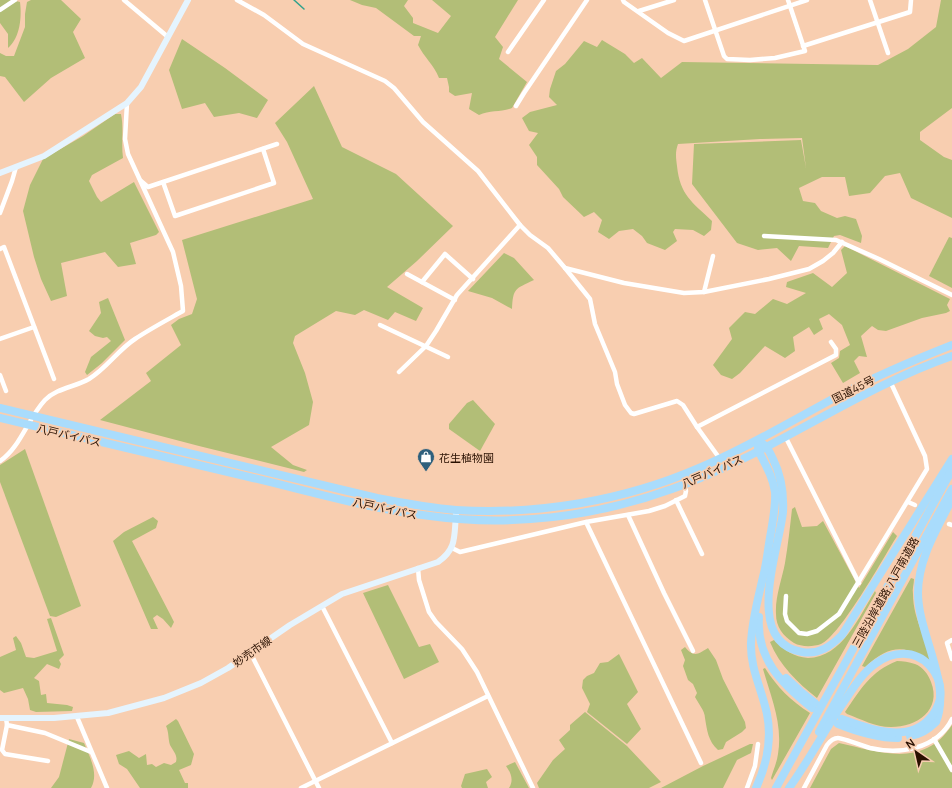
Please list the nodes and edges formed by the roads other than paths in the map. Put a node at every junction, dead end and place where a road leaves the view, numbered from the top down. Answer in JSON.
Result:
{"nodes":[{"id":1,"x":15,"y":0,"type":"edge"},
{"id":2,"x":124,"y":0,"type":"edge"},
{"id":3,"x":188,"y":0,"type":"edge"},
{"id":4,"x":237,"y":0,"type":"edge"},
{"id":5,"x":544,"y":0,"type":"edge"},
{"id":6,"x":587,"y":0,"type":"edge"},
{"id":7,"x":623,"y":0,"type":"edge"},
{"id":8,"x":674,"y":0,"type":"edge"},
{"id":9,"x":706,"y":0,"type":"edge"},
{"id":10,"x":788,"y":0,"type":"edge"},
{"id":11,"x":807,"y":0,"type":"edge"},
{"id":12,"x":870,"y":0,"type":"edge"},
{"id":13,"x":911,"y":0,"type":"edge"},
{"id":14,"x":790,"y":6,"type":"junction"},
{"id":15,"x":0,"y":10,"type":"edge"},
{"id":16,"x":639,"y":12,"type":"junction"},
{"id":17,"x":878,"y":22,"type":"junction"},
{"id":18,"x":715,"y":30,"type":"junction"},
{"id":19,"x":168,"y":37,"type":"junction"},
{"id":20,"x":803,"y":46,"type":"junction"},
{"id":21,"x":508,"y":52,"type":"dead end"},
{"id":22,"x":888,"y":53,"type":"dead end"},
{"id":23,"x":127,"y":103,"type":"junction"},
{"id":24,"x":516,"y":106,"type":"dead end"},
{"id":25,"x":278,"y":144,"type":"dead end"},
{"id":26,"x":263,"y":149,"type":"junction"},
{"id":27,"x":16,"y":167,"type":"junction"},
{"id":28,"x":0,"y":173,"type":"edge"},
{"id":29,"x":140,"y":180,"type":"junction"},
{"id":30,"x":164,"y":182,"type":"junction"},
{"id":31,"x":0,"y":213,"type":"edge"},
{"id":32,"x":520,"y":225,"type":"junction"},
{"id":33,"x":764,"y":236,"type":"dead end"},
{"id":34,"x":842,"y":242,"type":"junction"},
{"id":35,"x":0,"y":249,"type":"edge"},
{"id":36,"x":713,"y":256,"type":"dead end"},
{"id":37,"x":566,"y":268,"type":"junction"},
{"id":38,"x":407,"y":274,"type":"dead end"},
{"id":39,"x":473,"y":279,"type":"junction"},
{"id":40,"x":422,"y":282,"type":"junction"},
{"id":41,"x":704,"y":292,"type":"junction"},
{"id":42,"x":952,"y":295,"type":"edge"},
{"id":43,"x":454,"y":300,"type":"junction"},
{"id":44,"x":380,"y":325,"type":"dead end"},
{"id":45,"x":34,"y":327,"type":"junction"},
{"id":46,"x":0,"y":339,"type":"edge"},
{"id":47,"x":832,"y":342,"type":"dead end"},
{"id":48,"x":426,"y":346,"type":"junction"},
{"id":49,"x":952,"y":346,"type":"edge"},
{"id":50,"x":952,"y":356,"type":"edge"},
{"id":51,"x":448,"y":357,"type":"dead end"},
{"id":52,"x":399,"y":372,"type":"dead end"},
{"id":53,"x":0,"y":375,"type":"edge"},
{"id":54,"x":54,"y":380,"type":"dead end"},
{"id":55,"x":890,"y":381,"type":"junction"},
{"id":56,"x":6,"y":391,"type":"dead end"},
{"id":57,"x":0,"y":408,"type":"edge"},
{"id":58,"x":32,"y":416,"type":"junction"},
{"id":59,"x":0,"y":418,"type":"edge"},
{"id":60,"x":27,"y":425,"type":"junction"},
{"id":61,"x":697,"y":427,"type":"junction"},
{"id":62,"x":785,"y":436,"type":"junction"},
{"id":63,"x":758,"y":440,"type":"junction"},
{"id":64,"x":766,"y":446,"type":"junction"},
{"id":65,"x":758,"y":450,"type":"junction"},
{"id":66,"x":952,"y":458,"type":"edge"},
{"id":67,"x":720,"y":459,"type":"junction"},
{"id":68,"x":0,"y":460,"type":"edge"},
{"id":69,"x":952,"y":470,"type":"edge"},
{"id":70,"x":684,"y":485,"type":"junction"},
{"id":71,"x":952,"y":488,"type":"edge"},
{"id":72,"x":676,"y":500,"type":"junction"},
{"id":73,"x":952,"y":500,"type":"edge"},
{"id":74,"x":908,"y":502,"type":"junction"},
{"id":75,"x":915,"y":506,"type":"dead end"},
{"id":76,"x":456,"y":510,"type":"junction"},
{"id":77,"x":628,"y":515,"type":"junction"},
{"id":78,"x":455,"y":519,"type":"junction"},
{"id":79,"x":586,"y":522,"type":"junction"},
{"id":80,"x":452,"y":548,"type":"junction"},
{"id":81,"x":702,"y":554,"type":"dead end"},
{"id":82,"x":418,"y":568,"type":"junction"},
{"id":83,"x":763,"y":576,"type":"junction"},
{"id":84,"x":859,"y":583,"type":"junction"},
{"id":85,"x":770,"y":585,"type":"junction"},
{"id":86,"x":786,"y":596,"type":"dead end"},
{"id":87,"x":322,"y":606,"type":"junction"},
{"id":88,"x":952,"y":640,"type":"edge"},
{"id":89,"x":692,"y":651,"type":"dead end"},
{"id":90,"x":250,"y":652,"type":"junction"},
{"id":91,"x":952,"y":659,"type":"edge"},
{"id":92,"x":488,"y":696,"type":"junction"},
{"id":93,"x":815,"y":709,"type":"junction"},
{"id":94,"x":77,"y":716,"type":"junction"},
{"id":95,"x":952,"y":719,"type":"edge"},
{"id":96,"x":4,"y":720,"type":"edge"},
{"id":97,"x":934,"y":739,"type":"junction"},
{"id":98,"x":392,"y":743,"type":"junction"},
{"id":99,"x":758,"y":744,"type":"dead end"},
{"id":100,"x":92,"y":752,"type":"junction"},
{"id":101,"x":48,"y":761,"type":"dead end"},
{"id":102,"x":701,"y":763,"type":"dead end"},
{"id":103,"x":952,"y":770,"type":"edge"},
{"id":104,"x":315,"y":781,"type":"junction"},
{"id":105,"x":107,"y":788,"type":"edge"},
{"id":106,"x":300,"y":788,"type":"edge"},
{"id":107,"x":319,"y":788,"type":"edge"},
{"id":108,"x":533,"y":788,"type":"edge"},
{"id":109,"x":747,"y":788,"type":"edge"},
{"id":110,"x":756,"y":788,"type":"edge"},
{"id":111,"x":776,"y":788,"type":"edge"},
{"id":112,"x":787,"y":788,"type":"edge"},
{"id":113,"x":804,"y":788,"type":"edge"}],
"edges":[{"from":1,"to":15,"type":"street"},
{"from":2,"to":19,"type":"street"},
{"from":3,"to":19,"type":"main road"},
{"from":4,"to":32,"type":"street"},
{"from":5,"to":21,"type":"street"},
{"from":6,"to":24,"type":"street"},
{"from":7,"to":16,"type":"street"},
{"from":8,"to":16,"type":"street"},
{"from":9,"to":18,"type":"street"},
{"from":10,"to":14,"type":"street"},
{"from":11,"to":14,"type":"street"},
{"from":12,"to":17,"type":"street"},
{"from":13,"to":17,"type":"street"},
{"from":14,"to":18,"type":"street"},
{"from":14,"to":20,"type":"street"},
{"from":16,"to":18,"type":"street"},
{"from":17,"to":20,"type":"street"},
{"from":17,"to":22,"type":"street"},
{"from":18,"to":20,"type":"street"},
{"from":19,"to":23,"type":"main road"},
{"from":23,"to":27,"type":"main road"},
{"from":23,"to":29,"type":"street"},
{"from":25,"to":26,"type":"street"},
{"from":26,"to":30,"type":"street"},
{"from":26,"to":30,"type":"street"},
{"from":27,"to":28,"type":"main road"},
{"from":27,"to":31,"type":"street"},
{"from":29,"to":30,"type":"street"},
{"from":29,"to":58,"type":"street"},
{"from":32,"to":37,"type":"street"},
{"from":32,"to":39,"type":"street"},
{"from":33,"to":34,"type":"street"},
{"from":34,"to":41,"type":"street"},
{"from":34,"to":42,"type":"street"},
{"from":35,"to":45,"type":"street"},
{"from":36,"to":41,"type":"street"},
{"from":37,"to":41,"type":"street"},
{"from":37,"to":61,"type":"street"},
{"from":38,"to":40,"type":"street"},
{"from":39,"to":40,"type":"street"},
{"from":39,"to":43,"type":"street"},
{"from":40,"to":43,"type":"street"},
{"from":43,"to":48,"type":"street"},
{"from":44,"to":48,"type":"street"},
{"from":45,"to":46,"type":"street"},
{"from":45,"to":54,"type":"street"},
{"from":47,"to":61,"type":"street"},
{"from":48,"to":51,"type":"street"},
{"from":48,"to":52,"type":"street"},
{"from":49,"to":63,"type":"highway","name":"国道45号"},
{"from":50,"to":55,"type":"highway","name":"国道45号"},
{"from":53,"to":56,"type":"street"},
{"from":55,"to":62,"type":"highway","name":"国道45号"},
{"from":55,"to":74,"type":"street"},
{"from":57,"to":58,"type":"highway","name":"八戸バイパス"},
{"from":58,"to":60,"type":"street"},
{"from":58,"to":76,"type":"highway","name":"八戸バイパス"},
{"from":59,"to":60,"type":"highway","name":"八戸バイパス"},
{"from":60,"to":68,"type":"street"},
{"from":60,"to":78,"type":"highway","name":"八戸バイパス"},
{"from":61,"to":67,"type":"street"},
{"from":62,"to":64,"type":"highway","name":"国道45号"},
{"from":62,"to":84,"type":"street"},
{"from":63,"to":64,"type":"highway"},
{"from":63,"to":65,"type":"highway"},
{"from":63,"to":67,"type":"highway","name":"八戸バイパス"},
{"from":64,"to":65,"type":"highway","name":"八戸バイパス"},
{"from":64,"to":85,"type":"highway"},
{"from":65,"to":70,"type":"highway","name":"八戸バイパス"},
{"from":65,"to":83,"type":"highway"},
{"from":66,"to":85,"type":"highway"},
{"from":67,"to":76,"type":"highway","name":"八戸バイパス"},
{"from":69,"to":93,"type":"highway","name":"三陸沿岸道路;八戸南道路"},
{"from":70,"to":72,"type":"street"},
{"from":70,"to":78,"type":"highway","name":"八戸バイパス"},
{"from":71,"to":112,"type":"highway","name":"三陸沿岸道路;八戸南道路"},
{"from":72,"to":77,"type":"street"},
{"from":72,"to":81,"type":"street"},
{"from":73,"to":112,"type":"highway"},
{"from":74,"to":75,"type":"street"},
{"from":74,"to":84,"type":"street"},
{"from":76,"to":78,"type":"main road"},
{"from":77,"to":79,"type":"street"},
{"from":77,"to":89,"type":"street"},
{"from":78,"to":80,"type":"main road"},
{"from":79,"to":80,"type":"street"},
{"from":79,"to":102,"type":"street"},
{"from":80,"to":82,"type":"main road","name":"妙売市線"},
{"from":82,"to":87,"type":"main road","name":"妙売市線"},
{"from":82,"to":92,"type":"street"},
{"from":83,"to":93,"type":"highway"},
{"from":83,"to":110,"type":"highway"},
{"from":84,"to":86,"type":"street"},
{"from":85,"to":93,"type":"highway"},
{"from":87,"to":90,"type":"main road","name":"妙売市線"},
{"from":87,"to":98,"type":"street"},
{"from":88,"to":91,"type":"street"},
{"from":90,"to":94,"type":"main road","name":"妙売市線"},
{"from":90,"to":104,"type":"street"},
{"from":92,"to":98,"type":"street"},
{"from":92,"to":108,"type":"street"},
{"from":93,"to":111,"type":"highway","name":"三陸沿岸道路;八戸南道路"},
{"from":94,"to":96,"type":"main road","name":"妙売市線"},
{"from":94,"to":100,"type":"street"},
{"from":95,"to":97,"type":"street"},
{"from":96,"to":100,"type":"street"},
{"from":96,"to":101,"type":"street"},
{"from":97,"to":103,"type":"street"},
{"from":97,"to":113,"type":"street"},
{"from":98,"to":104,"type":"street"},
{"from":99,"to":109,"type":"street"},
{"from":100,"to":105,"type":"street"},
{"from":104,"to":106,"type":"street"},
{"from":104,"to":107,"type":"street"}]}
